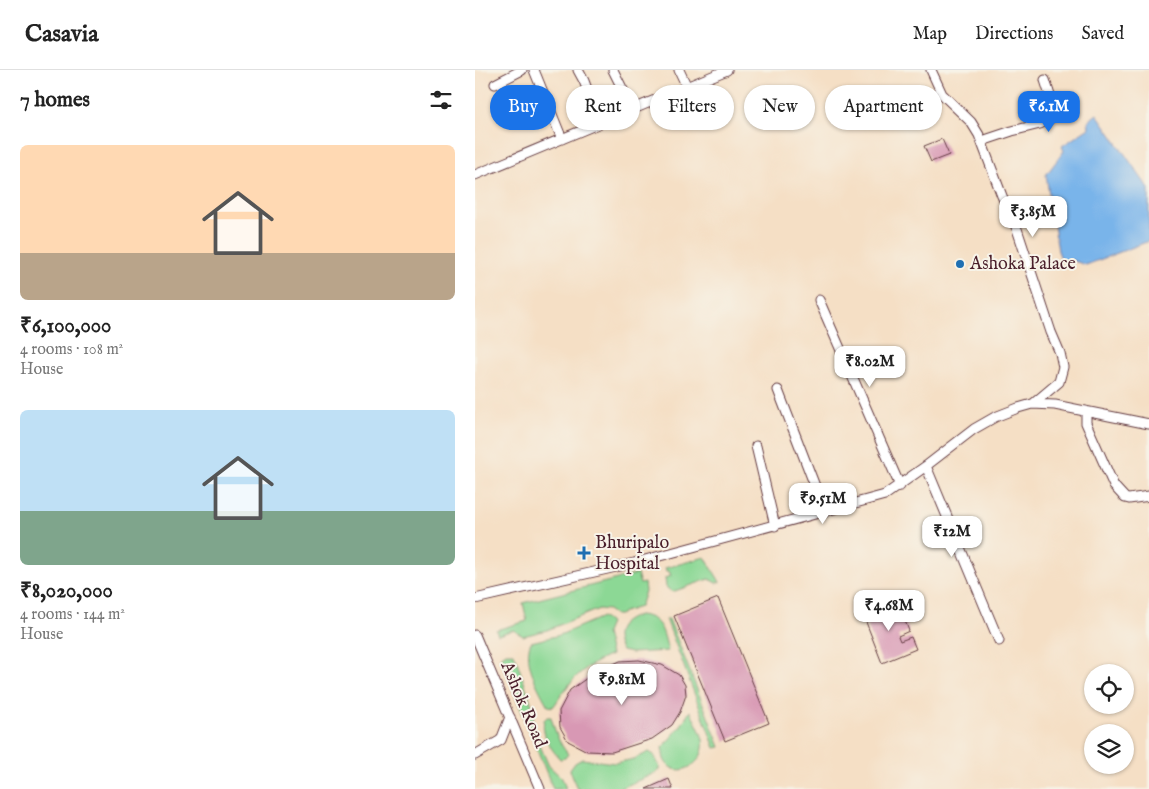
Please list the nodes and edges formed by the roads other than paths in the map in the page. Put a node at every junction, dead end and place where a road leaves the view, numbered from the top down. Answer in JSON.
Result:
{"nodes":[{"id":1,"x":522,"y":70,"type":"edge"},
{"id":2,"x":534,"y":70,"type":"edge"},
{"id":3,"x":578,"y":70,"type":"edge"},
{"id":4,"x":613,"y":70,"type":"edge"},
{"id":5,"x":679,"y":70,"type":"edge"},
{"id":6,"x":727,"y":70,"type":"edge"},
{"id":7,"x":931,"y":70,"type":"edge"},
{"id":8,"x":1045,"y":80,"type":"dead end"},
{"id":9,"x":495,"y":84,"type":"dead end"},
{"id":10,"x":586,"y":85,"type":"edge"},
{"id":11,"x":620,"y":85,"type":"edge"},
{"id":12,"x":686,"y":85,"type":"edge"},
{"id":13,"x":692,"y":85,"type":"edge"},
{"id":14,"x":584,"y":130,"type":"edge"},
{"id":15,"x":562,"y":139,"type":"junction"},
{"id":16,"x":982,"y":141,"type":"junction"},
{"id":17,"x":475,"y":176,"type":"edge"},
{"id":18,"x":819,"y":300,"type":"dead end"},
{"id":19,"x":778,"y":390,"type":"dead end"},
{"id":20,"x":1033,"y":404,"type":"junction"},
{"id":21,"x":1086,"y":417,"type":"junction"},
{"id":22,"x":1149,"y":424,"type":"edge"},
{"id":23,"x":756,"y":446,"type":"dead end"},
{"id":24,"x":926,"y":466,"type":"junction"},
{"id":25,"x":900,"y":486,"type":"junction"},
{"id":26,"x":1149,"y":496,"type":"edge"},
{"id":27,"x":825,"y":512,"type":"junction"},
{"id":28,"x":775,"y":526,"type":"junction"},
{"id":29,"x":475,"y":599,"type":"edge"},
{"id":30,"x":475,"y":635,"type":"edge"},
{"id":31,"x":999,"y":641,"type":"dead end"},
{"id":32,"x":510,"y":717,"type":"junction"},
{"id":33,"x":475,"y":755,"type":"edge"},
{"id":34,"x":540,"y":789,"type":"edge"}],
"edges":[{"from":1,"to":9,"type":"street"},
{"from":2,"to":15,"type":"street"},
{"from":3,"to":10,"type":"street"},
{"from":4,"to":11,"type":"street"},
{"from":5,"to":12,"type":"street"},
{"from":6,"to":13,"type":"street"},
{"from":7,"to":16,"type":"street"},
{"from":8,"to":16,"type":"street"},
{"from":14,"to":15,"type":"street"},
{"from":15,"to":17,"type":"street"},
{"from":16,"to":20,"type":"street"},
{"from":18,"to":25,"type":"street"},
{"from":19,"to":27,"type":"street"},
{"from":20,"to":21,"type":"street"},
{"from":20,"to":24,"type":"street"},
{"from":21,"to":22,"type":"street"},
{"from":21,"to":26,"type":"street"},
{"from":23,"to":28,"type":"street"},
{"from":24,"to":25,"type":"street"},
{"from":24,"to":31,"type":"street"},
{"from":25,"to":27,"type":"street"},
{"from":27,"to":28,"type":"street"},
{"from":28,"to":29,"type":"street"},
{"from":30,"to":32,"type":"street","name":"Ashok Road"},
{"from":32,"to":33,"type":"street"},
{"from":32,"to":34,"type":"street","name":"Ashok Road"}]}
